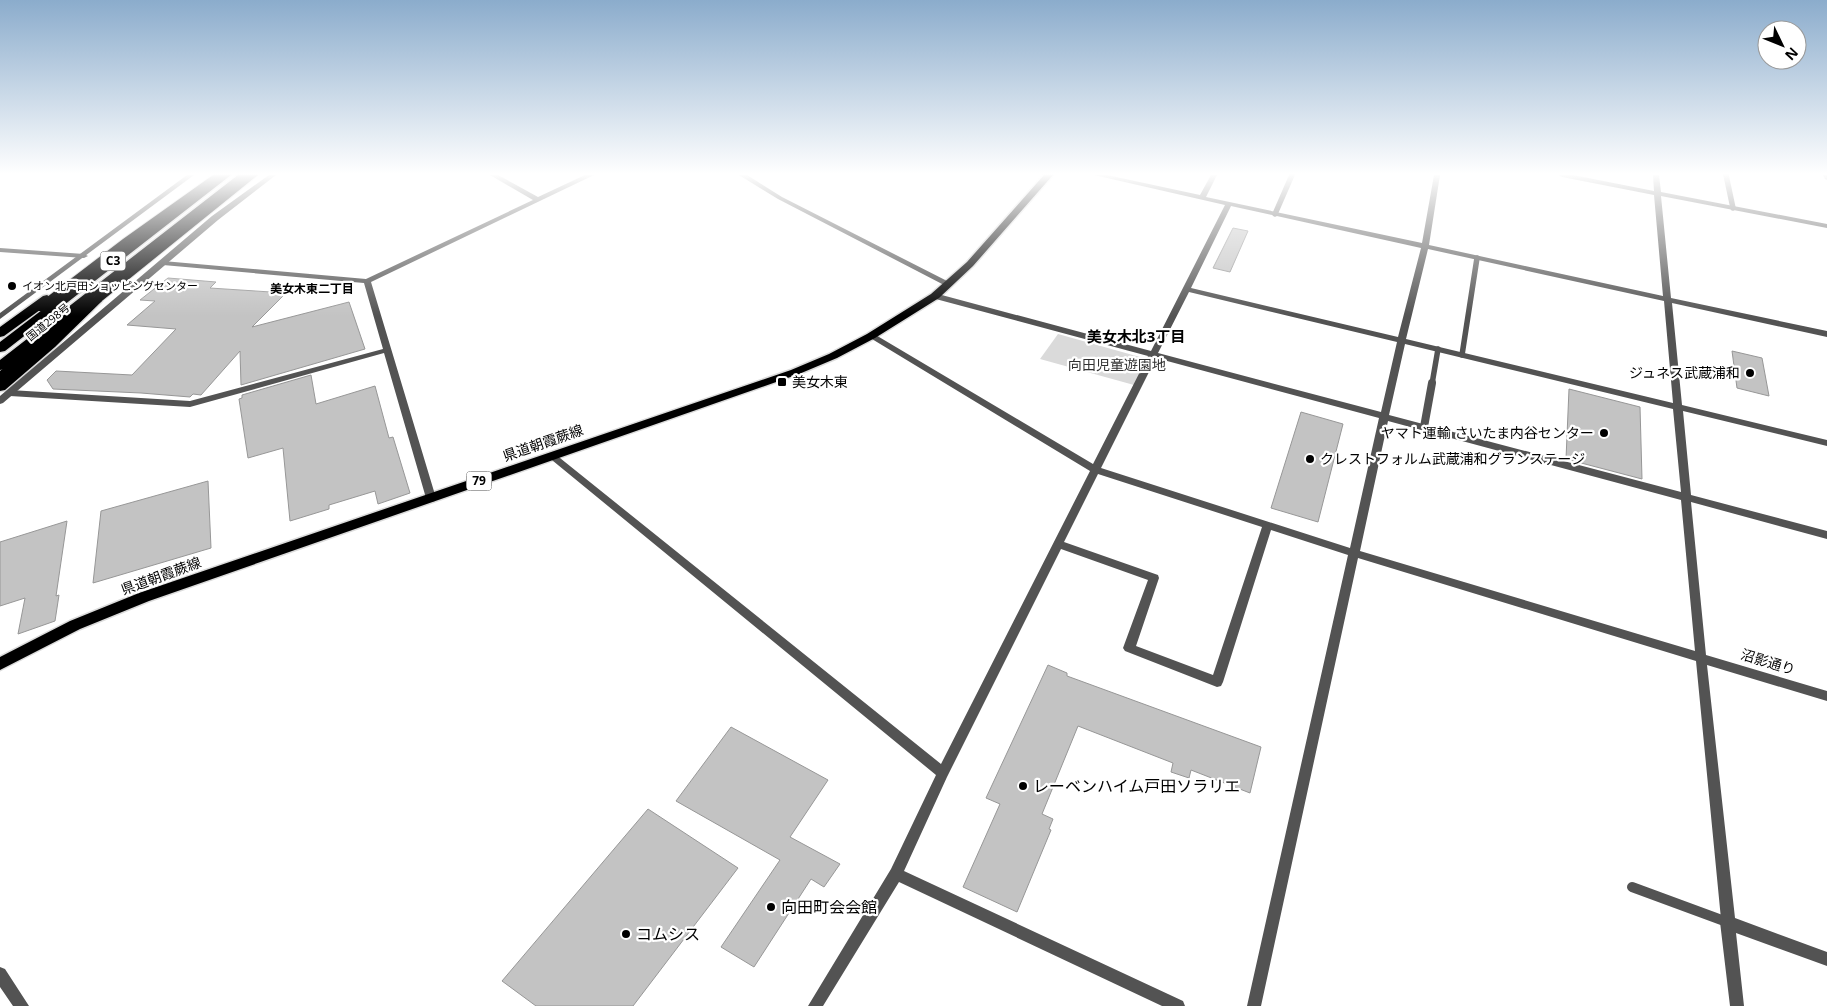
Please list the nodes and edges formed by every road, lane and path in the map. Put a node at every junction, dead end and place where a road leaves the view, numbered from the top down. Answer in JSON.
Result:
{"nodes":[{"id":1,"x":129,"y":222,"type":"edge"},
{"id":2,"x":154,"y":222,"type":"edge"},
{"id":3,"x":165,"y":222,"type":"edge"},
{"id":4,"x":183,"y":222,"type":"edge"},
{"id":5,"x":194,"y":222,"type":"edge"},
{"id":6,"x":210,"y":222,"type":"edge"},
{"id":7,"x":491,"y":222,"type":"edge"},
{"id":8,"x":827,"y":222,"type":"edge"},
{"id":9,"x":1007,"y":222,"type":"edge"},
{"id":10,"x":1220,"y":222,"type":"edge"},
{"id":11,"x":1312,"y":222,"type":"edge"},
{"id":12,"x":1429,"y":222,"type":"edge"},
{"id":13,"x":1660,"y":222,"type":"edge"},
{"id":14,"x":1806,"y":222,"type":"edge"},
{"id":15,"x":1827,"y":226,"type":"edge"},
{"id":16,"x":127,"y":241,"type":"junction"},
{"id":17,"x":1425,"y":246,"type":"junction"},
{"id":18,"x":0,"y":250,"type":"edge"},
{"id":19,"x":84,"y":256,"type":"junction"},
{"id":20,"x":1477,"y":258,"type":"junction"},
{"id":21,"x":162,"y":262,"type":"junction"},
{"id":22,"x":367,"y":280,"type":"junction"},
{"id":23,"x":949,"y":284,"type":"junction"},
{"id":24,"x":1187,"y":289,"type":"junction"},
{"id":25,"x":104,"y":293,"type":"junction"},
{"id":26,"x":935,"y":296,"type":"junction"},
{"id":27,"x":1667,"y":299,"type":"junction"},
{"id":28,"x":0,"y":317,"type":"edge"},
{"id":29,"x":0,"y":333,"type":"edge"},
{"id":30,"x":1827,"y":334,"type":"edge"},
{"id":31,"x":872,"y":336,"type":"junction"},
{"id":32,"x":0,"y":339,"type":"edge"},
{"id":33,"x":1401,"y":340,"type":"junction"},
{"id":34,"x":0,"y":348,"type":"edge"},
{"id":35,"x":1438,"y":349,"type":"junction"},
{"id":36,"x":388,"y":350,"type":"junction"},
{"id":37,"x":1155,"y":354,"type":"junction"},
{"id":38,"x":1462,"y":355,"type":"junction"},
{"id":39,"x":0,"y":366,"type":"edge"},
{"id":40,"x":0,"y":377,"type":"edge"},
{"id":41,"x":5,"y":390,"type":"edge"},
{"id":42,"x":0,"y":401,"type":"edge"},
{"id":43,"x":1677,"y":407,"type":"junction"},
{"id":44,"x":1385,"y":416,"type":"junction"},
{"id":45,"x":1424,"y":427,"type":"junction"},
{"id":46,"x":1827,"y":443,"type":"edge"},
{"id":47,"x":552,"y":456,"type":"junction"},
{"id":48,"x":1096,"y":470,"type":"junction"},
{"id":49,"x":1686,"y":497,"type":"junction"},
{"id":50,"x":431,"y":498,"type":"junction"},
{"id":51,"x":1268,"y":526,"type":"junction"},
{"id":52,"x":1827,"y":535,"type":"edge"},
{"id":53,"x":1059,"y":544,"type":"junction"},
{"id":54,"x":1354,"y":553,"type":"junction"},
{"id":55,"x":1701,"y":658,"type":"junction"},
{"id":56,"x":0,"y":664,"type":"edge"},
{"id":57,"x":1827,"y":696,"type":"edge"},
{"id":58,"x":943,"y":773,"type":"junction"},
{"id":59,"x":896,"y":874,"type":"junction"},
{"id":60,"x":1632,"y":887,"type":"dead end"},
{"id":61,"x":1727,"y":922,"type":"junction"},
{"id":62,"x":1827,"y":959,"type":"edge"},
{"id":63,"x":0,"y":974,"type":"edge"},
{"id":64,"x":22,"y":1006,"type":"edge"},
{"id":65,"x":815,"y":1006,"type":"edge"},
{"id":66,"x":1178,"y":1006,"type":"edge"},
{"id":67,"x":1254,"y":1006,"type":"edge"},
{"id":68,"x":1736,"y":1006,"type":"edge"}],
"edges":[{"from":1,"to":19,"type":"street"},
{"from":2,"to":16,"type":"highway","name":"国道298号"},
{"from":3,"to":34,"type":"highway","number":"C3"},
{"from":4,"to":39,"type":"highway","number":"C3"},
{"from":5,"to":25,"type":"highway","name":"国道298号"},
{"from":6,"to":21,"type":"street"},
{"from":7,"to":22,"type":"street"},
{"from":8,"to":23,"type":"street"},
{"from":9,"to":23,"type":"main road","name":"県道朝霞蕨線","number":"79"},
{"from":10,"to":24,"type":"street"},
{"from":11,"to":17,"type":"street"},
{"from":12,"to":17,"type":"street"},
{"from":13,"to":27,"type":"street"},
{"from":14,"to":15,"type":"street"},
{"from":16,"to":29,"type":"highway"},
{"from":16,"to":32,"type":"highway","name":"国道298号"},
{"from":17,"to":20,"type":"street"},
{"from":17,"to":33,"type":"street"},
{"from":18,"to":19,"type":"street"},
{"from":19,"to":28,"type":"street"},
{"from":20,"to":27,"type":"street"},
{"from":20,"to":38,"type":"lane"},
{"from":21,"to":22,"type":"street"},
{"from":21,"to":41,"type":"street"},
{"from":22,"to":36,"type":"street"},
{"from":23,"to":26,"type":"main road","name":"県道朝霞蕨線","number":"79"},
{"from":24,"to":33,"type":"street"},
{"from":24,"to":37,"type":"street"},
{"from":25,"to":40,"type":"highway","name":"国道298号"},
{"from":25,"to":41,"type":"highway"},
{"from":26,"to":31,"type":"main road","name":"県道朝霞蕨線","number":"79"},
{"from":26,"to":37,"type":"street"},
{"from":27,"to":30,"type":"street"},
{"from":27,"to":43,"type":"street"},
{"from":31,"to":47,"type":"main road","name":"県道朝霞蕨線","number":"79"},
{"from":31,"to":48,"type":"street","name":"沼影通り"},
{"from":33,"to":35,"type":"street"},
{"from":33,"to":44,"type":"street"},
{"from":35,"to":38,"type":"street"},
{"from":35,"to":45,"type":"lane"},
{"from":36,"to":41,"type":"street"},
{"from":36,"to":50,"type":"street"},
{"from":37,"to":44,"type":"street"},
{"from":37,"to":48,"type":"street"},
{"from":38,"to":43,"type":"street"},
{"from":41,"to":42,"type":"street"},
{"from":43,"to":46,"type":"street"},
{"from":43,"to":49,"type":"street"},
{"from":44,"to":45,"type":"street"},
{"from":44,"to":54,"type":"street"},
{"from":45,"to":49,"type":"street"},
{"from":47,"to":50,"type":"main road","name":"県道朝霞蕨線","number":"79"},
{"from":47,"to":58,"type":"street"},
{"from":48,"to":51,"type":"street","name":"沼影通り"},
{"from":48,"to":53,"type":"street"},
{"from":49,"to":52,"type":"street"},
{"from":49,"to":55,"type":"street"},
{"from":50,"to":56,"type":"main road","name":"県道朝霞蕨線","number":"79"},
{"from":51,"to":53,"type":"street"},
{"from":51,"to":54,"type":"street","name":"沼影通り"},
{"from":53,"to":58,"type":"street"},
{"from":54,"to":55,"type":"street","name":"沼影通り"},
{"from":54,"to":67,"type":"street"},
{"from":55,"to":57,"type":"street","name":"沼影通り"},
{"from":55,"to":61,"type":"street"},
{"from":58,"to":59,"type":"street"},
{"from":59,"to":65,"type":"street"},
{"from":59,"to":66,"type":"street"},
{"from":60,"to":61,"type":"lane"},
{"from":61,"to":62,"type":"street"},
{"from":61,"to":68,"type":"street"},
{"from":63,"to":64,"type":"street"}]}
